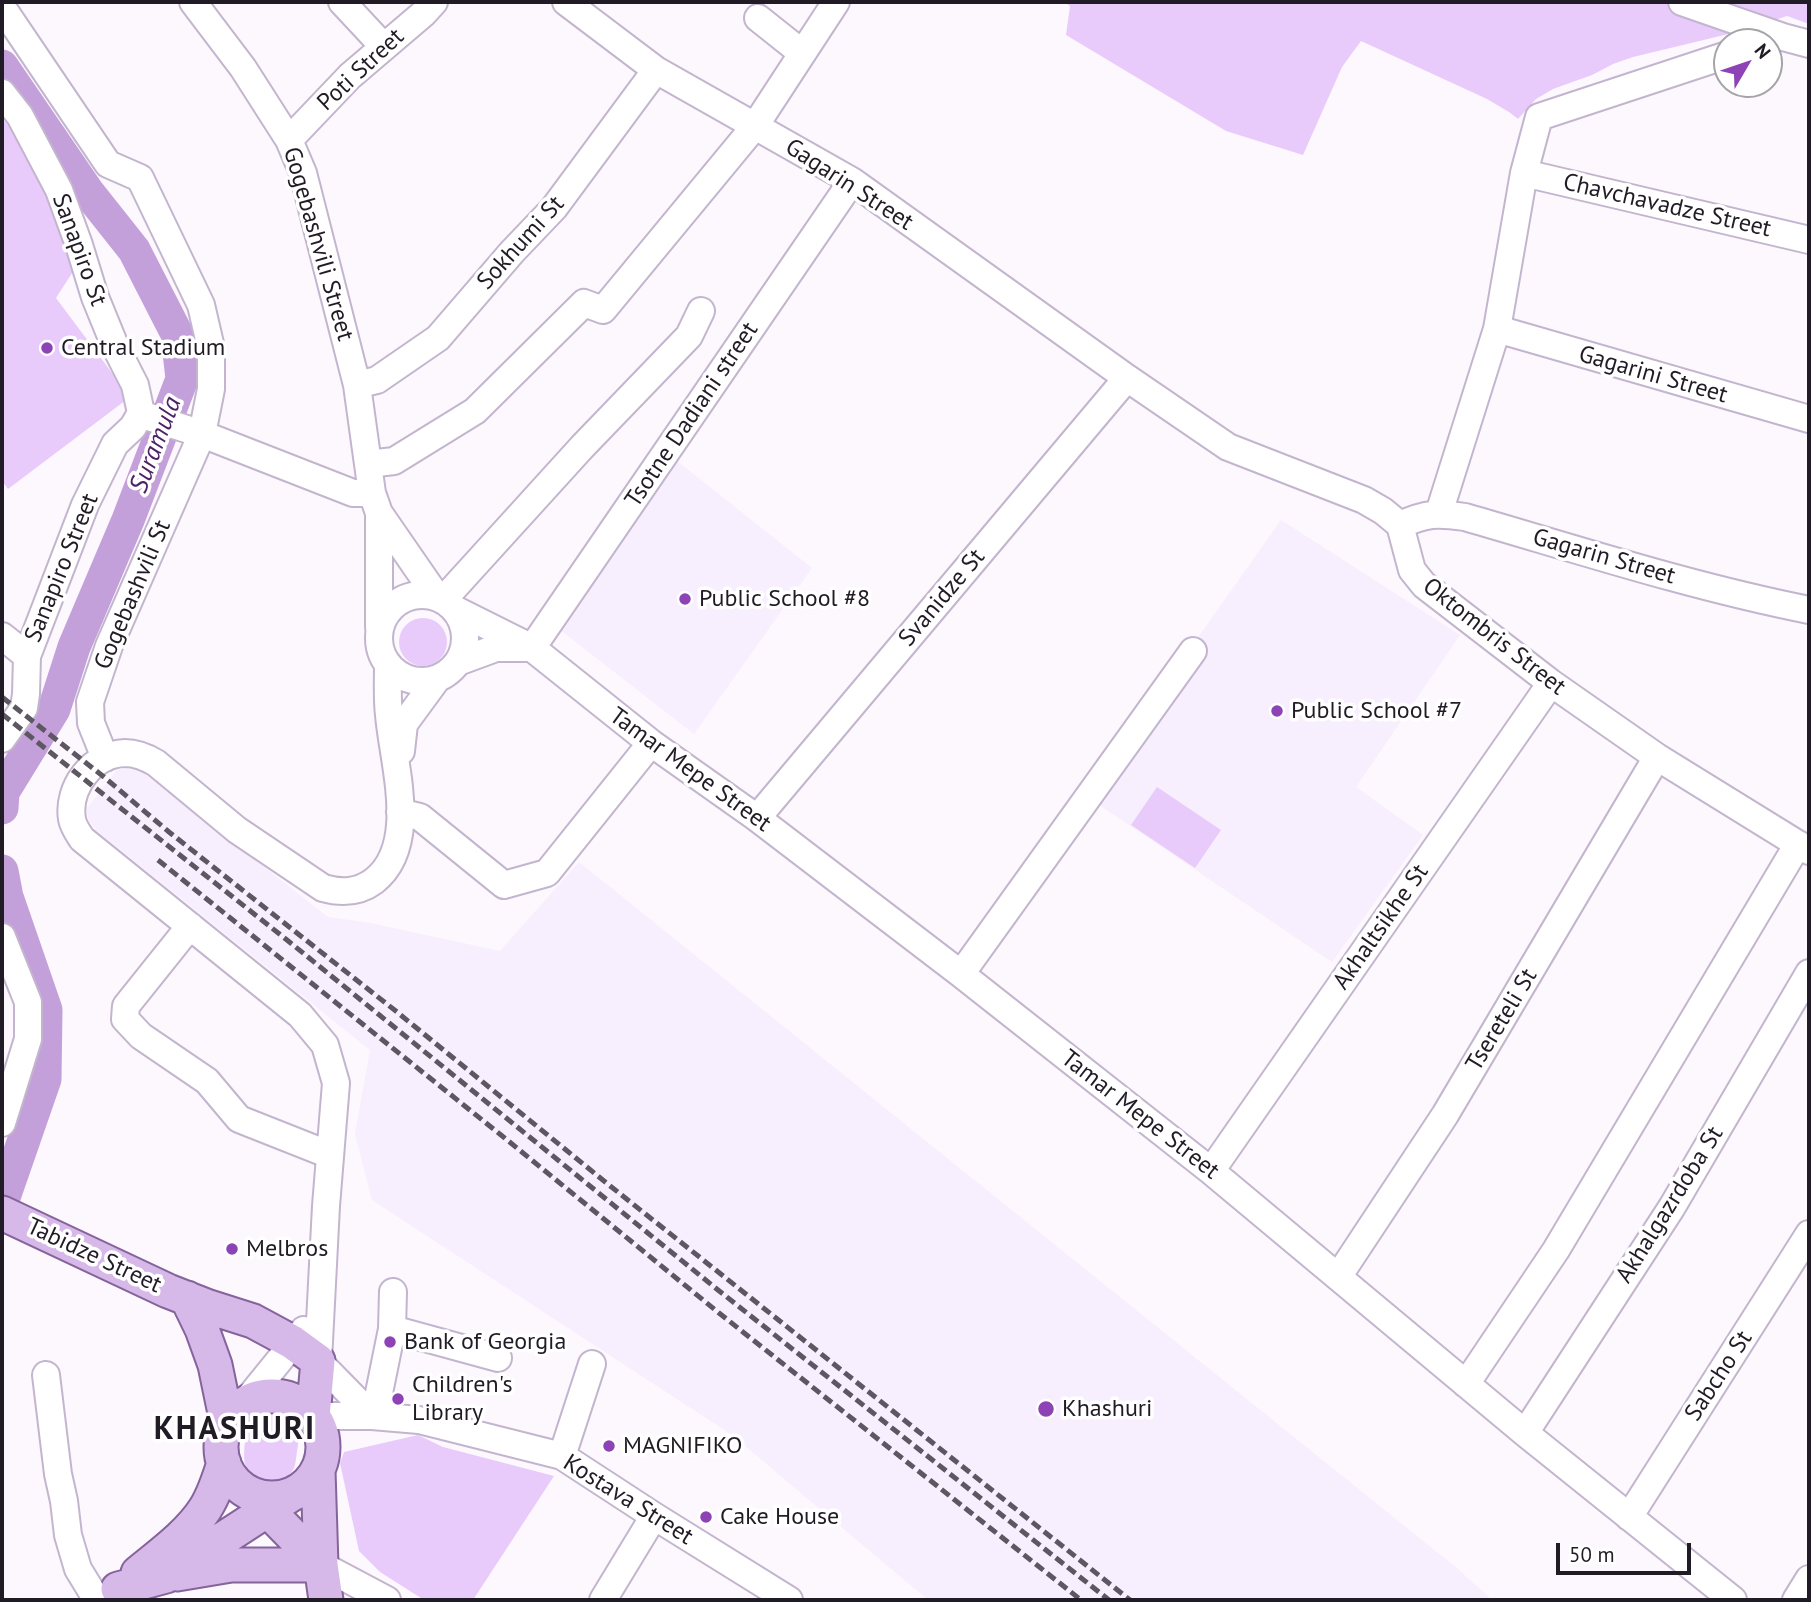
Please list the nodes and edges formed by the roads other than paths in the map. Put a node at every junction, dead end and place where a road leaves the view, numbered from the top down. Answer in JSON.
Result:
{"nodes":[{"id":1,"x":193,"y":2,"type":"edge"},
{"id":2,"x":342,"y":2,"type":"edge"},
{"id":3,"x":434,"y":2,"type":"edge"},
{"id":4,"x":566,"y":2,"type":"edge"},
{"id":5,"x":836,"y":2,"type":"edge"},
{"id":6,"x":1682,"y":2,"type":"edge"},
{"id":7,"x":6,"y":13,"type":"dead end"},
{"id":8,"x":758,"y":18,"type":"dead end"},
{"id":9,"x":1746,"y":28,"type":"edge"},
{"id":10,"x":1783,"y":41,"type":"edge"},
{"id":11,"x":1809,"y":44,"type":"edge"},
{"id":12,"x":384,"y":47,"type":"junction"},
{"id":13,"x":803,"y":53,"type":"junction"},
{"id":14,"x":1713,"y":60,"type":"edge"},
{"id":15,"x":656,"y":70,"type":"junction"},
{"id":16,"x":2,"y":93,"type":"edge"},
{"id":17,"x":755,"y":126,"type":"junction"},
{"id":18,"x":289,"y":140,"type":"junction"},
{"id":19,"x":1524,"y":173,"type":"junction"},
{"id":20,"x":852,"y":181,"type":"junction"},
{"id":21,"x":1809,"y":240,"type":"edge"},
{"id":22,"x":701,"y":312,"type":"dead end"},
{"id":23,"x":1497,"y":329,"type":"junction"},
{"id":24,"x":1127,"y":378,"type":"junction"},
{"id":25,"x":357,"y":385,"type":"junction"},
{"id":26,"x":145,"y":415,"type":"junction"},
{"id":27,"x":1809,"y":419,"type":"edge"},
{"id":28,"x":199,"y":433,"type":"junction"},
{"id":29,"x":368,"y":464,"type":"junction"},
{"id":30,"x":376,"y":503,"type":"junction"},
{"id":31,"x":1439,"y":513,"type":"junction"},
{"id":32,"x":1400,"y":525,"type":"junction"},
{"id":33,"x":444,"y":602,"type":"junction"},
{"id":34,"x":1809,"y":610,"type":"edge"},
{"id":35,"x":379,"y":628,"type":"junction"},
{"id":36,"x":2,"y":636,"type":"edge"},
{"id":37,"x":532,"y":648,"type":"junction"},
{"id":38,"x":1193,"y":650,"type":"dead end"},
{"id":39,"x":27,"y":656,"type":"junction"},
{"id":40,"x":458,"y":662,"type":"junction"},
{"id":41,"x":388,"y":666,"type":"junction"},
{"id":42,"x":437,"y":679,"type":"junction"},
{"id":43,"x":1552,"y":683,"type":"junction"},
{"id":44,"x":2,"y":738,"type":"edge"},
{"id":45,"x":651,"y":743,"type":"junction"},
{"id":46,"x":1657,"y":757,"type":"junction"},
{"id":47,"x":105,"y":758,"type":"junction"},
{"id":48,"x":398,"y":774,"type":"junction"},
{"id":49,"x":400,"y":812,"type":"junction"},
{"id":50,"x":757,"y":818,"type":"junction"},
{"id":51,"x":1803,"y":847,"type":"edge"},
{"id":52,"x":190,"y":926,"type":"junction"},
{"id":53,"x":2,"y":937,"type":"edge"},
{"id":54,"x":1809,"y":973,"type":"edge"},
{"id":55,"x":961,"y":974,"type":"junction"},
{"id":56,"x":2,"y":1123,"type":"edge"},
{"id":57,"x":331,"y":1155,"type":"junction"},
{"id":58,"x":1211,"y":1171,"type":"junction"},
{"id":59,"x":2,"y":1213,"type":"edge"},
{"id":60,"x":1809,"y":1234,"type":"edge"},
{"id":61,"x":1338,"y":1278,"type":"junction"},
{"id":62,"x":393,"y":1292,"type":"dead end"},
{"id":63,"x":187,"y":1298,"type":"junction"},
{"id":64,"x":392,"y":1329,"type":"junction"},
{"id":65,"x":305,"y":1352,"type":"junction"},
{"id":66,"x":498,"y":1358,"type":"dead end"},
{"id":67,"x":592,"y":1364,"type":"dead end"},
{"id":68,"x":46,"y":1375,"type":"dead end"},
{"id":69,"x":1466,"y":1384,"type":"junction"},
{"id":70,"x":235,"y":1414,"type":"junction"},
{"id":71,"x":313,"y":1416,"type":"junction"},
{"id":72,"x":380,"y":1416,"type":"junction"},
{"id":73,"x":1525,"y":1433,"type":"junction"},
{"id":74,"x":562,"y":1456,"type":"junction"},
{"id":75,"x":224,"y":1463,"type":"junction"},
{"id":76,"x":318,"y":1470,"type":"junction"},
{"id":77,"x":269,"y":1500,"type":"junction"},
{"id":78,"x":654,"y":1516,"type":"junction"},
{"id":79,"x":1629,"y":1517,"type":"junction"},
{"id":80,"x":321,"y":1565,"type":"junction"},
{"id":81,"x":166,"y":1576,"type":"junction"},
{"id":82,"x":1809,"y":1579,"type":"edge"},
{"id":83,"x":104,"y":1596,"type":"edge"},
{"id":84,"x":326,"y":1600,"type":"edge"},
{"id":85,"x":387,"y":1600,"type":"edge"},
{"id":86,"x":603,"y":1600,"type":"edge"},
{"id":87,"x":789,"y":1600,"type":"edge"},
{"id":88,"x":1733,"y":1600,"type":"edge"},
{"id":89,"x":1796,"y":1600,"type":"edge"}],
"edges":[{"from":1,"to":18,"type":"street","name":"Gogebashvili Street"},
{"from":2,"to":12,"type":"street"},
{"from":3,"to":12,"type":"street","name":"Poti Street"},
{"from":4,"to":15,"type":"street","name":"Gagarin Street"},
{"from":5,"to":13,"type":"street"},
{"from":6,"to":9,"type":"street"},
{"from":7,"to":28,"type":"street","name":"Gogebashvili St"},
{"from":8,"to":13,"type":"street"},
{"from":10,"to":11,"type":"street"},
{"from":12,"to":18,"type":"street","name":"Poti Street"},
{"from":13,"to":17,"type":"street"},
{"from":14,"to":19,"type":"street"},
{"from":15,"to":17,"type":"street","name":"Gagarin Street"},
{"from":15,"to":25,"type":"street","name":"Sokhumi St"},
{"from":16,"to":26,"type":"street","name":"Sanapiro St"},
{"from":17,"to":20,"type":"street","name":"Gagarin Street"},
{"from":17,"to":29,"type":"street"},
{"from":18,"to":25,"type":"street","name":"Gogebashvili Street"},
{"from":19,"to":21,"type":"street","name":"Chavchavadze Street"},
{"from":19,"to":23,"type":"street"},
{"from":20,"to":24,"type":"street","name":"Gagarin Street"},
{"from":20,"to":37,"type":"street","name":"Tsotne Dadiani street"},
{"from":22,"to":33,"type":"street"},
{"from":23,"to":27,"type":"street","name":"Gagarini Street"},
{"from":23,"to":31,"type":"street"},
{"from":24,"to":32,"type":"street"},
{"from":24,"to":50,"type":"street","name":"Svanidze St"},
{"from":25,"to":29,"type":"street","name":"Gogebashvili Street"},
{"from":26,"to":28,"type":"street"},
{"from":26,"to":39,"type":"street","name":"Sanapiro Street"},
{"from":28,"to":30,"type":"street"},
{"from":28,"to":47,"type":"street","name":"Gogebashvili St"},
{"from":29,"to":30,"type":"street","name":"Gogebashvili Street"},
{"from":30,"to":33,"type":"street","name":"Gogebashvili Street"},
{"from":30,"to":35,"type":"street","name":"Gogebashvili Street"},
{"from":31,"to":32,"type":"street","name":"Gagarin Street"},
{"from":31,"to":34,"type":"street","name":"Gagarin Street"},
{"from":32,"to":43,"type":"street","name":"Oktombris Street"},
{"from":33,"to":35,"type":"street"},
{"from":33,"to":37,"type":"street","name":"Tamar Mepe Street"},
{"from":33,"to":40,"type":"street"},
{"from":35,"to":41,"type":"street"},
{"from":36,"to":39,"type":"street"},
{"from":37,"to":40,"type":"street"},
{"from":37,"to":45,"type":"street","name":"Tamar Mepe Street"},
{"from":38,"to":55,"type":"street"},
{"from":39,"to":44,"type":"street","name":"Sanapiro Street"},
{"from":40,"to":42,"type":"street"},
{"from":41,"to":42,"type":"street"},
{"from":41,"to":48,"type":"street"},
{"from":42,"to":48,"type":"street"},
{"from":43,"to":46,"type":"street","name":"Oktombris Street"},
{"from":43,"to":58,"type":"street","name":"Akhaltsikhe St"},
{"from":45,"to":49,"type":"street"},
{"from":45,"to":50,"type":"street","name":"Tamar Mepe Street"},
{"from":46,"to":51,"type":"street","name":"Oktombris Street"},
{"from":46,"to":61,"type":"street","name":"Tsereteli St"},
{"from":47,"to":49,"type":"street"},
{"from":47,"to":52,"type":"street"},
{"from":48,"to":49,"type":"street"},
{"from":50,"to":55,"type":"street","name":"Tamar Mepe Street"},
{"from":51,"to":69,"type":"street"},
{"from":52,"to":57,"type":"street"},
{"from":52,"to":57,"type":"street"},
{"from":53,"to":56,"type":"street"},
{"from":54,"to":73,"type":"street","name":"Akhalgazrdoba St"},
{"from":55,"to":58,"type":"street","name":"Tamar Mepe Street"},
{"from":57,"to":65,"type":"street"},
{"from":58,"to":61,"type":"street","name":"Tamar Mepe Street"},
{"from":59,"to":63,"type":"main road","name":"Tabidze Street"},
{"from":60,"to":79,"type":"street","name":"Sabcho St"},
{"from":61,"to":69,"type":"street","name":"Tamar Mepe Street"},
{"from":62,"to":64,"type":"street"},
{"from":63,"to":65,"type":"main road","name":"Tabidze Street"},
{"from":63,"to":70,"type":"main road","name":"Tabidze Street"},
{"from":64,"to":66,"type":"street"},
{"from":64,"to":72,"type":"street"},
{"from":65,"to":70,"type":"street"},
{"from":65,"to":71,"type":"main road"},
{"from":65,"to":72,"type":"street"},
{"from":67,"to":74,"type":"street"},
{"from":68,"to":83,"type":"street"},
{"from":69,"to":73,"type":"street","name":"Tamar Mepe Street"},
{"from":70,"to":71,"type":"main road"},
{"from":70,"to":75,"type":"main road"},
{"from":71,"to":72,"type":"street","name":"Kostava Street"},
{"from":71,"to":76,"type":"main road"},
{"from":72,"to":74,"type":"street","name":"Kostava Street"},
{"from":73,"to":79,"type":"street","name":"Tamar Mepe Street"},
{"from":74,"to":78,"type":"street","name":"Kostava Street"},
{"from":75,"to":77,"type":"main road"},
{"from":75,"to":83,"type":"main road"},
{"from":76,"to":77,"type":"main road"},
{"from":76,"to":80,"type":"main road"},
{"from":77,"to":80,"type":"main road"},
{"from":77,"to":81,"type":"main road"},
{"from":78,"to":86,"type":"street"},
{"from":78,"to":87,"type":"street","name":"Kostava Street"},
{"from":79,"to":88,"type":"street","name":"Tamar Mepe Street"},
{"from":80,"to":81,"type":"main road"},
{"from":80,"to":84,"type":"main road"},
{"from":80,"to":85,"type":"street"},
{"from":81,"to":83,"type":"main road"},
{"from":82,"to":89,"type":"street"}]}
